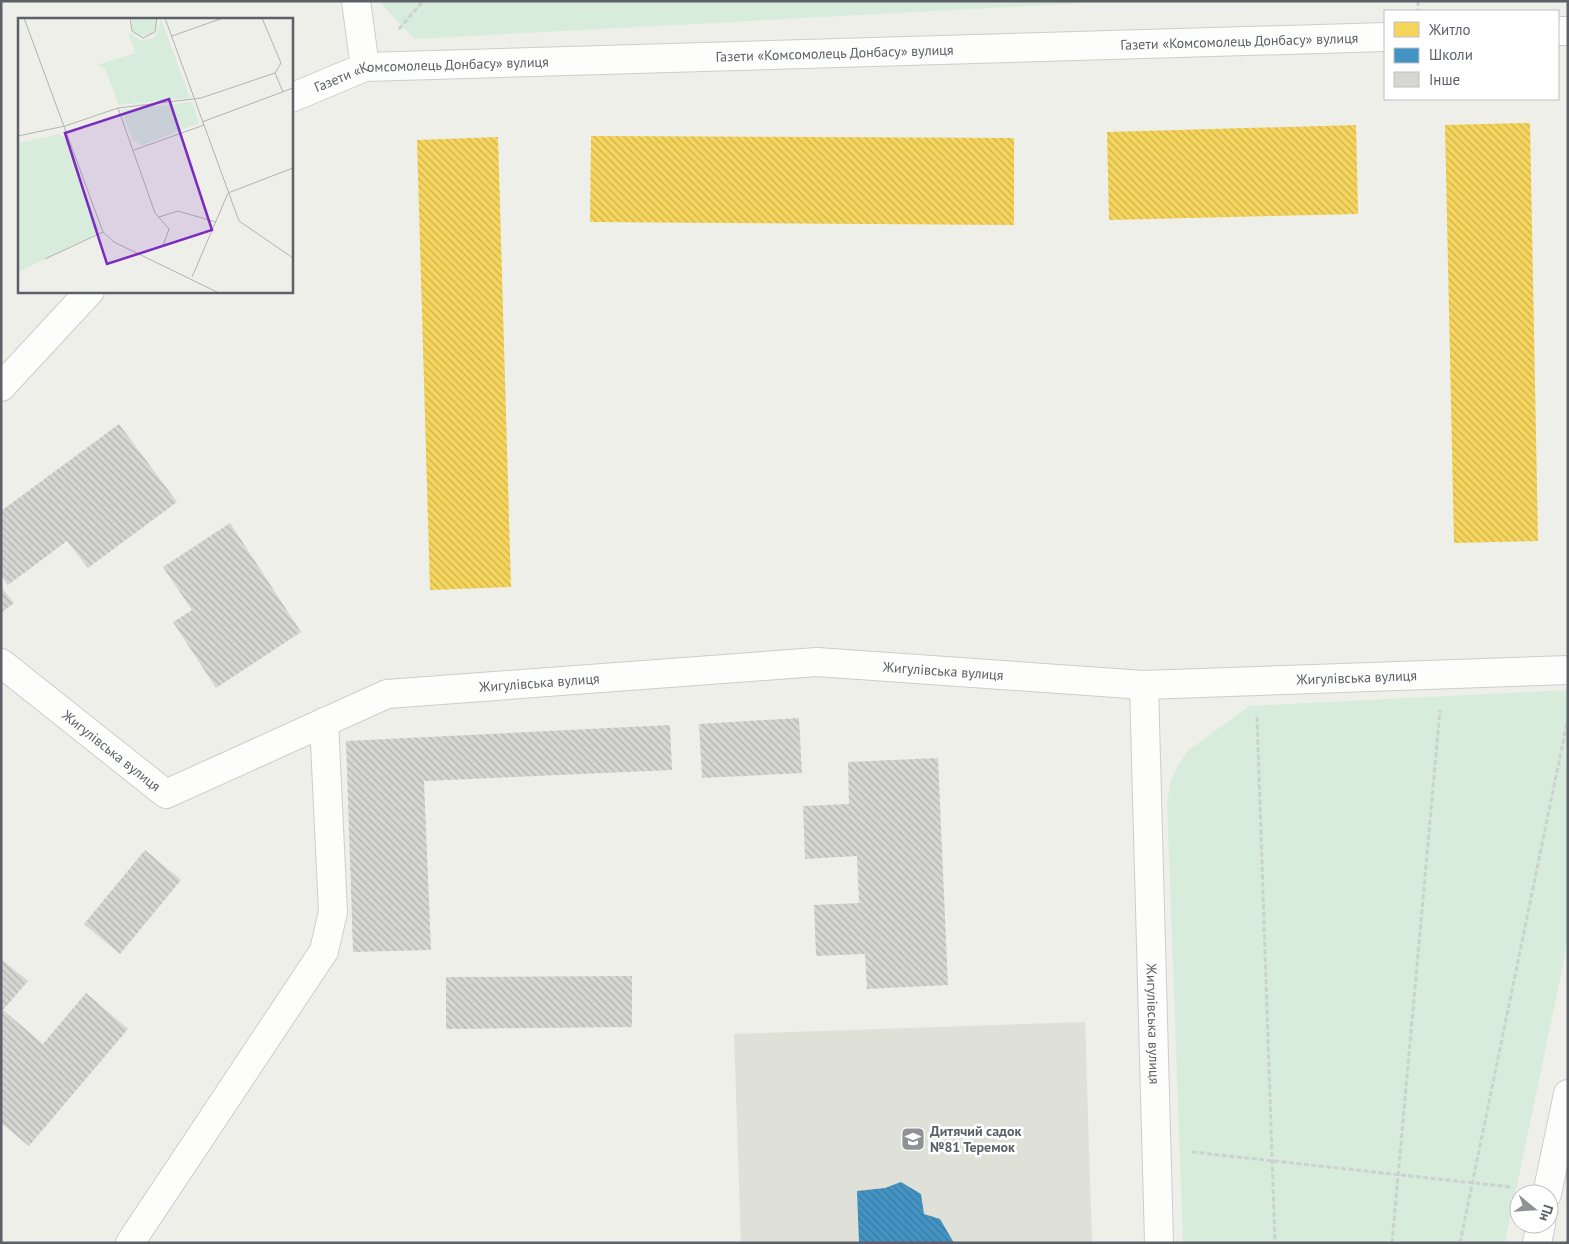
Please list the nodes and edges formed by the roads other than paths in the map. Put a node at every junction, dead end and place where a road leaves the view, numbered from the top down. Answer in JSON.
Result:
{"nodes":[{"id":1,"x":356,"y":1,"type":"edge"},
{"id":2,"x":1384,"y":37,"type":"edge"},
{"id":3,"x":365,"y":67,"type":"junction"},
{"id":4,"x":292,"y":98,"type":"edge"},
{"id":5,"x":89,"y":292,"type":"edge"},
{"id":6,"x":1,"y":386,"type":"edge"},
{"id":7,"x":1,"y":663,"type":"edge"},
{"id":8,"x":1568,"y":670,"type":"edge"},
{"id":9,"x":1144,"y":685,"type":"junction"},
{"id":10,"x":324,"y":722,"type":"junction"},
{"id":11,"x":1568,"y":1094,"type":"edge"},
{"id":12,"x":1550,"y":1184,"type":"edge"},
{"id":13,"x":130,"y":1243,"type":"edge"},
{"id":14,"x":1159,"y":1243,"type":"edge"}],
"edges":[{"from":1,"to":3,"type":"street"},
{"from":2,"to":3,"type":"street","name":"Газети «Комсомолець Донбасу» вулиця"},
{"from":3,"to":4,"type":"street","name":"Газети «Комсомолець Донбасу» вулиця"},
{"from":5,"to":6,"type":"street"},
{"from":7,"to":10,"type":"street","name":"Жигулівська вулиця"},
{"from":8,"to":9,"type":"street","name":"Жигулівська вулиця"},
{"from":9,"to":10,"type":"street","name":"Жигулівська вулиця"},
{"from":9,"to":14,"type":"street","name":"Жигулівська вулиця"},
{"from":10,"to":13,"type":"street"},
{"from":11,"to":12,"type":"street"}]}
